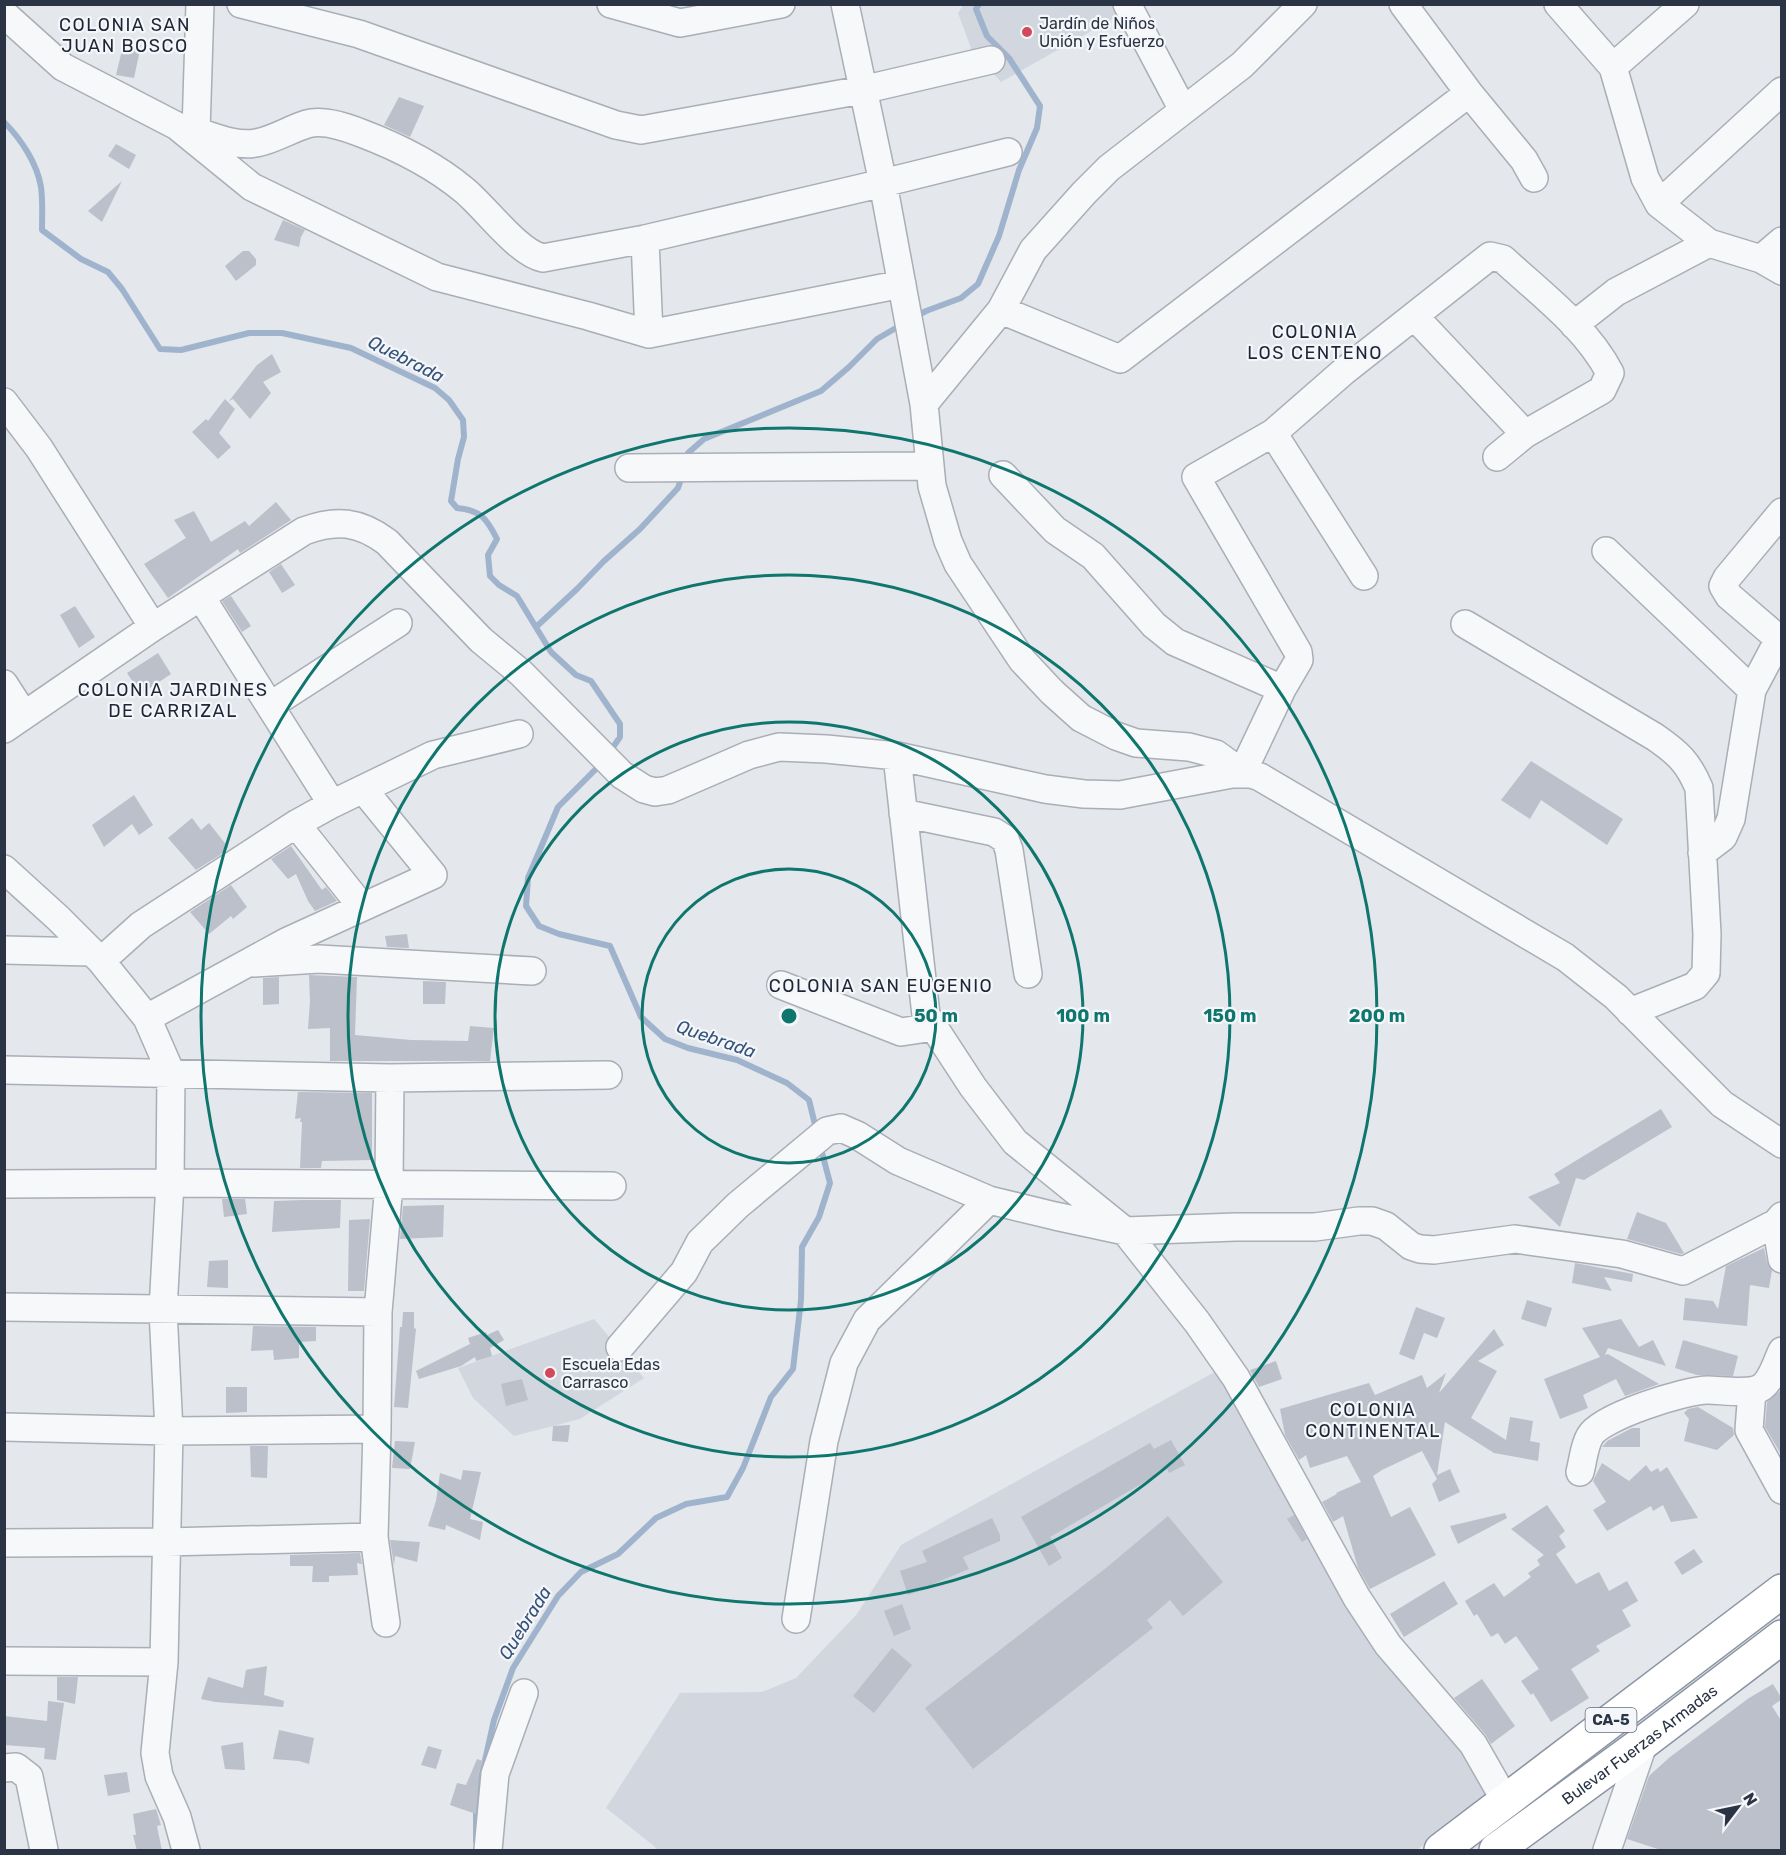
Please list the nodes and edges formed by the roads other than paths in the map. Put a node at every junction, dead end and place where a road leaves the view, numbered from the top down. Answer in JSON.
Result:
{"nodes":[{"id":1,"x":200,"y":4,"type":"edge"},
{"id":2,"x":241,"y":4,"type":"edge"},
{"id":3,"x":611,"y":4,"type":"edge"},
{"id":4,"x":781,"y":4,"type":"edge"},
{"id":5,"x":845,"y":4,"type":"edge"},
{"id":6,"x":1127,"y":4,"type":"edge"},
{"id":7,"x":1303,"y":4,"type":"edge"},
{"id":8,"x":1403,"y":4,"type":"edge"},
{"id":9,"x":1558,"y":4,"type":"edge"},
{"id":10,"x":1685,"y":4,"type":"edge"},
{"id":11,"x":4,"y":14,"type":"edge"},
{"id":12,"x":991,"y":60,"type":"dead end"},
{"id":13,"x":1613,"y":68,"type":"junction"},
{"id":14,"x":862,"y":90,"type":"junction"},
{"id":15,"x":1782,"y":91,"type":"edge"},
{"id":16,"x":1469,"y":93,"type":"junction"},
{"id":17,"x":1183,"y":110,"type":"junction"},
{"id":18,"x":187,"y":128,"type":"junction"},
{"id":19,"x":1008,"y":152,"type":"dead end"},
{"id":20,"x":1534,"y":178,"type":"dead end"},
{"id":21,"x":883,"y":183,"type":"junction"},
{"id":22,"x":1659,"y":204,"type":"junction"},
{"id":23,"x":645,"y":239,"type":"junction"},
{"id":24,"x":1782,"y":241,"type":"edge"},
{"id":25,"x":1710,"y":243,"type":"junction"},
{"id":26,"x":1771,"y":265,"type":"edge"},
{"id":27,"x":903,"y":290,"type":"junction"},
{"id":28,"x":1001,"y":310,"type":"junction"},
{"id":29,"x":1415,"y":317,"type":"junction"},
{"id":30,"x":1574,"y":325,"type":"junction"},
{"id":31,"x":649,"y":334,"type":"junction"},
{"id":32,"x":4,"y":402,"type":"edge"},
{"id":33,"x":924,"y":404,"type":"junction"},
{"id":34,"x":1273,"y":433,"type":"junction"},
{"id":35,"x":1525,"y":434,"type":"junction"},
{"id":36,"x":1497,"y":457,"type":"dead end"},
{"id":37,"x":929,"y":466,"type":"junction"},
{"id":38,"x":629,"y":468,"type":"dead end"},
{"id":39,"x":1002,"y":475,"type":"dead end"},
{"id":40,"x":1782,"y":512,"type":"edge"},
{"id":41,"x":1606,"y":550,"type":"dead end"},
{"id":42,"x":1364,"y":576,"type":"dead end"},
{"id":43,"x":201,"y":597,"type":"junction"},
{"id":44,"x":398,"y":624,"type":"dead end"},
{"id":45,"x":1465,"y":624,"type":"dead end"},
{"id":46,"x":153,"y":627,"type":"junction"},
{"id":47,"x":1780,"y":638,"type":"edge"},
{"id":48,"x":4,"y":684,"type":"edge"},
{"id":49,"x":1282,"y":689,"type":"junction"},
{"id":50,"x":1752,"y":690,"type":"junction"},
{"id":51,"x":271,"y":705,"type":"junction"},
{"id":52,"x":14,"y":722,"type":"edge"},
{"id":53,"x":519,"y":734,"type":"dead end"},
{"id":54,"x":897,"y":756,"type":"junction"},
{"id":55,"x":1242,"y":773,"type":"junction"},
{"id":56,"x":363,"y":789,"type":"junction"},
{"id":57,"x":332,"y":804,"type":"junction"},
{"id":58,"x":903,"y":813,"type":"junction"},
{"id":59,"x":296,"y":824,"type":"junction"},
{"id":60,"x":1702,"y":853,"type":"junction"},
{"id":61,"x":4,"y":869,"type":"edge"},
{"id":62,"x":362,"y":907,"type":"junction"},
{"id":63,"x":4,"y":950,"type":"edge"},
{"id":64,"x":96,"y":956,"type":"junction"},
{"id":65,"x":244,"y":964,"type":"junction"},
{"id":66,"x":532,"y":971,"type":"dead end"},
{"id":67,"x":1028,"y":974,"type":"dead end"},
{"id":68,"x":781,"y":985,"type":"dead end"},
{"id":69,"x":1630,"y":1012,"type":"junction"},
{"id":70,"x":147,"y":1018,"type":"junction"},
{"id":71,"x":934,"y":1027,"type":"junction"},
{"id":72,"x":4,"y":1070,"type":"edge"},
{"id":73,"x":171,"y":1073,"type":"junction"},
{"id":74,"x":608,"y":1075,"type":"dead end"},
{"id":75,"x":390,"y":1078,"type":"junction"},
{"id":76,"x":1782,"y":1144,"type":"edge"},
{"id":77,"x":170,"y":1183,"type":"junction"},
{"id":78,"x":4,"y":1184,"type":"edge"},
{"id":79,"x":390,"y":1184,"type":"junction"},
{"id":80,"x":612,"y":1186,"type":"dead end"},
{"id":81,"x":989,"y":1200,"type":"junction"},
{"id":82,"x":1779,"y":1220,"type":"edge"},
{"id":83,"x":1125,"y":1231,"type":"junction"},
{"id":84,"x":1782,"y":1259,"type":"edge"},
{"id":85,"x":4,"y":1307,"type":"edge"},
{"id":86,"x":163,"y":1310,"type":"junction"},
{"id":87,"x":378,"y":1312,"type":"junction"},
{"id":88,"x":620,"y":1347,"type":"dead end"},
{"id":89,"x":1782,"y":1351,"type":"edge"},
{"id":90,"x":1752,"y":1391,"type":"junction"},
{"id":91,"x":4,"y":1427,"type":"edge"},
{"id":92,"x":377,"y":1429,"type":"junction"},
{"id":93,"x":169,"y":1431,"type":"junction"},
{"id":94,"x":1580,"y":1472,"type":"dead end"},
{"id":95,"x":1782,"y":1490,"type":"edge"},
{"id":96,"x":374,"y":1537,"type":"junction"},
{"id":97,"x":165,"y":1542,"type":"junction"},
{"id":98,"x":4,"y":1543,"type":"edge"},
{"id":99,"x":1782,"y":1591,"type":"edge"},
{"id":100,"x":796,"y":1619,"type":"dead end"},
{"id":101,"x":386,"y":1623,"type":"dead end"},
{"id":102,"x":1782,"y":1637,"type":"edge"},
{"id":103,"x":4,"y":1661,"type":"edge"},
{"id":104,"x":164,"y":1662,"type":"junction"},
{"id":105,"x":524,"y":1693,"type":"dead end"},
{"id":106,"x":1644,"y":1742,"type":"junction"},
{"id":107,"x":4,"y":1768,"type":"edge"},
{"id":108,"x":1505,"y":1800,"type":"junction"},
{"id":109,"x":44,"y":1851,"type":"edge"},
{"id":110,"x":186,"y":1851,"type":"edge"},
{"id":111,"x":488,"y":1851,"type":"edge"},
{"id":112,"x":1441,"y":1851,"type":"edge"},
{"id":113,"x":1496,"y":1851,"type":"edge"},
{"id":114,"x":1607,"y":1851,"type":"edge"}],
"edges":[{"from":1,"to":18,"type":"street"},
{"from":2,"to":14,"type":"street"},
{"from":3,"to":4,"type":"street"},
{"from":5,"to":14,"type":"street"},
{"from":6,"to":17,"type":"street"},
{"from":7,"to":17,"type":"street"},
{"from":8,"to":16,"type":"street"},
{"from":9,"to":13,"type":"street"},
{"from":10,"to":13,"type":"street"},
{"from":11,"to":18,"type":"street"},
{"from":12,"to":14,"type":"street"},
{"from":13,"to":22,"type":"street"},
{"from":14,"to":21,"type":"street"},
{"from":15,"to":22,"type":"street"},
{"from":16,"to":20,"type":"street"},
{"from":16,"to":28,"type":"street"},
{"from":17,"to":28,"type":"street"},
{"from":18,"to":23,"type":"street"},
{"from":18,"to":31,"type":"street"},
{"from":19,"to":21,"type":"street"},
{"from":21,"to":23,"type":"street"},
{"from":21,"to":27,"type":"street"},
{"from":22,"to":25,"type":"street"},
{"from":23,"to":31,"type":"street"},
{"from":24,"to":26,"type":"street"},
{"from":25,"to":26,"type":"street"},
{"from":25,"to":30,"type":"street"},
{"from":27,"to":31,"type":"street"},
{"from":27,"to":33,"type":"street"},
{"from":28,"to":33,"type":"street"},
{"from":29,"to":30,"type":"street"},
{"from":29,"to":34,"type":"street"},
{"from":29,"to":35,"type":"street"},
{"from":30,"to":35,"type":"street"},
{"from":32,"to":46,"type":"street"},
{"from":33,"to":37,"type":"street"},
{"from":34,"to":42,"type":"street"},
{"from":34,"to":49,"type":"street"},
{"from":35,"to":36,"type":"street"},
{"from":37,"to":38,"type":"street"},
{"from":37,"to":55,"type":"street"},
{"from":39,"to":49,"type":"street"},
{"from":40,"to":47,"type":"street"},
{"from":41,"to":50,"type":"street"},
{"from":43,"to":46,"type":"street"},
{"from":43,"to":51,"type":"street"},
{"from":43,"to":54,"type":"street"},
{"from":44,"to":51,"type":"street"},
{"from":45,"to":60,"type":"street"},
{"from":46,"to":52,"type":"street"},
{"from":47,"to":50,"type":"street"},
{"from":48,"to":52,"type":"street"},
{"from":49,"to":55,"type":"street"},
{"from":50,"to":60,"type":"street"},
{"from":51,"to":57,"type":"street"},
{"from":53,"to":56,"type":"street"},
{"from":54,"to":55,"type":"street"},
{"from":54,"to":58,"type":"street"},
{"from":55,"to":69,"type":"street"},
{"from":56,"to":57,"type":"street"},
{"from":56,"to":62,"type":"street"},
{"from":57,"to":59,"type":"street"},
{"from":58,"to":67,"type":"street"},
{"from":58,"to":71,"type":"street"},
{"from":59,"to":62,"type":"street"},
{"from":59,"to":64,"type":"street"},
{"from":60,"to":69,"type":"street"},
{"from":61,"to":64,"type":"street"},
{"from":62,"to":65,"type":"street"},
{"from":63,"to":64,"type":"street"},
{"from":64,"to":70,"type":"street"},
{"from":65,"to":66,"type":"street"},
{"from":65,"to":70,"type":"street"},
{"from":68,"to":71,"type":"street"},
{"from":69,"to":76,"type":"street"},
{"from":70,"to":73,"type":"street"},
{"from":71,"to":83,"type":"street"},
{"from":72,"to":73,"type":"street"},
{"from":73,"to":75,"type":"street"},
{"from":73,"to":77,"type":"street"},
{"from":74,"to":75,"type":"street"},
{"from":75,"to":79,"type":"street"},
{"from":77,"to":78,"type":"street"},
{"from":77,"to":79,"type":"street"},
{"from":77,"to":86,"type":"street"},
{"from":79,"to":80,"type":"street"},
{"from":79,"to":87,"type":"street"},
{"from":81,"to":83,"type":"street"},
{"from":81,"to":88,"type":"street"},
{"from":81,"to":100,"type":"street"},
{"from":82,"to":83,"type":"street"},
{"from":82,"to":84,"type":"street"},
{"from":83,"to":108,"type":"street"},
{"from":85,"to":86,"type":"street"},
{"from":86,"to":87,"type":"street"},
{"from":86,"to":93,"type":"street"},
{"from":87,"to":92,"type":"street"},
{"from":89,"to":90,"type":"street"},
{"from":90,"to":94,"type":"street"},
{"from":90,"to":95,"type":"street"},
{"from":91,"to":93,"type":"street"},
{"from":92,"to":93,"type":"street"},
{"from":92,"to":96,"type":"street"},
{"from":93,"to":97,"type":"street"},
{"from":96,"to":97,"type":"street"},
{"from":96,"to":101,"type":"street"},
{"from":97,"to":98,"type":"street"},
{"from":97,"to":104,"type":"street"},
{"from":99,"to":108,"type":"highway","number":"CA-5"},
{"from":102,"to":106,"type":"highway","name":"Bulevar Fuerzas Armadas","number":"CA-5"},
{"from":103,"to":104,"type":"street"},
{"from":104,"to":110,"type":"street"},
{"from":105,"to":111,"type":"street"},
{"from":106,"to":113,"type":"highway","name":"Bulevar Fuerzas Armadas","number":"CA-5"},
{"from":106,"to":114,"type":"street"},
{"from":107,"to":109,"type":"street"},
{"from":108,"to":112,"type":"highway","number":"CA-5"}]}
